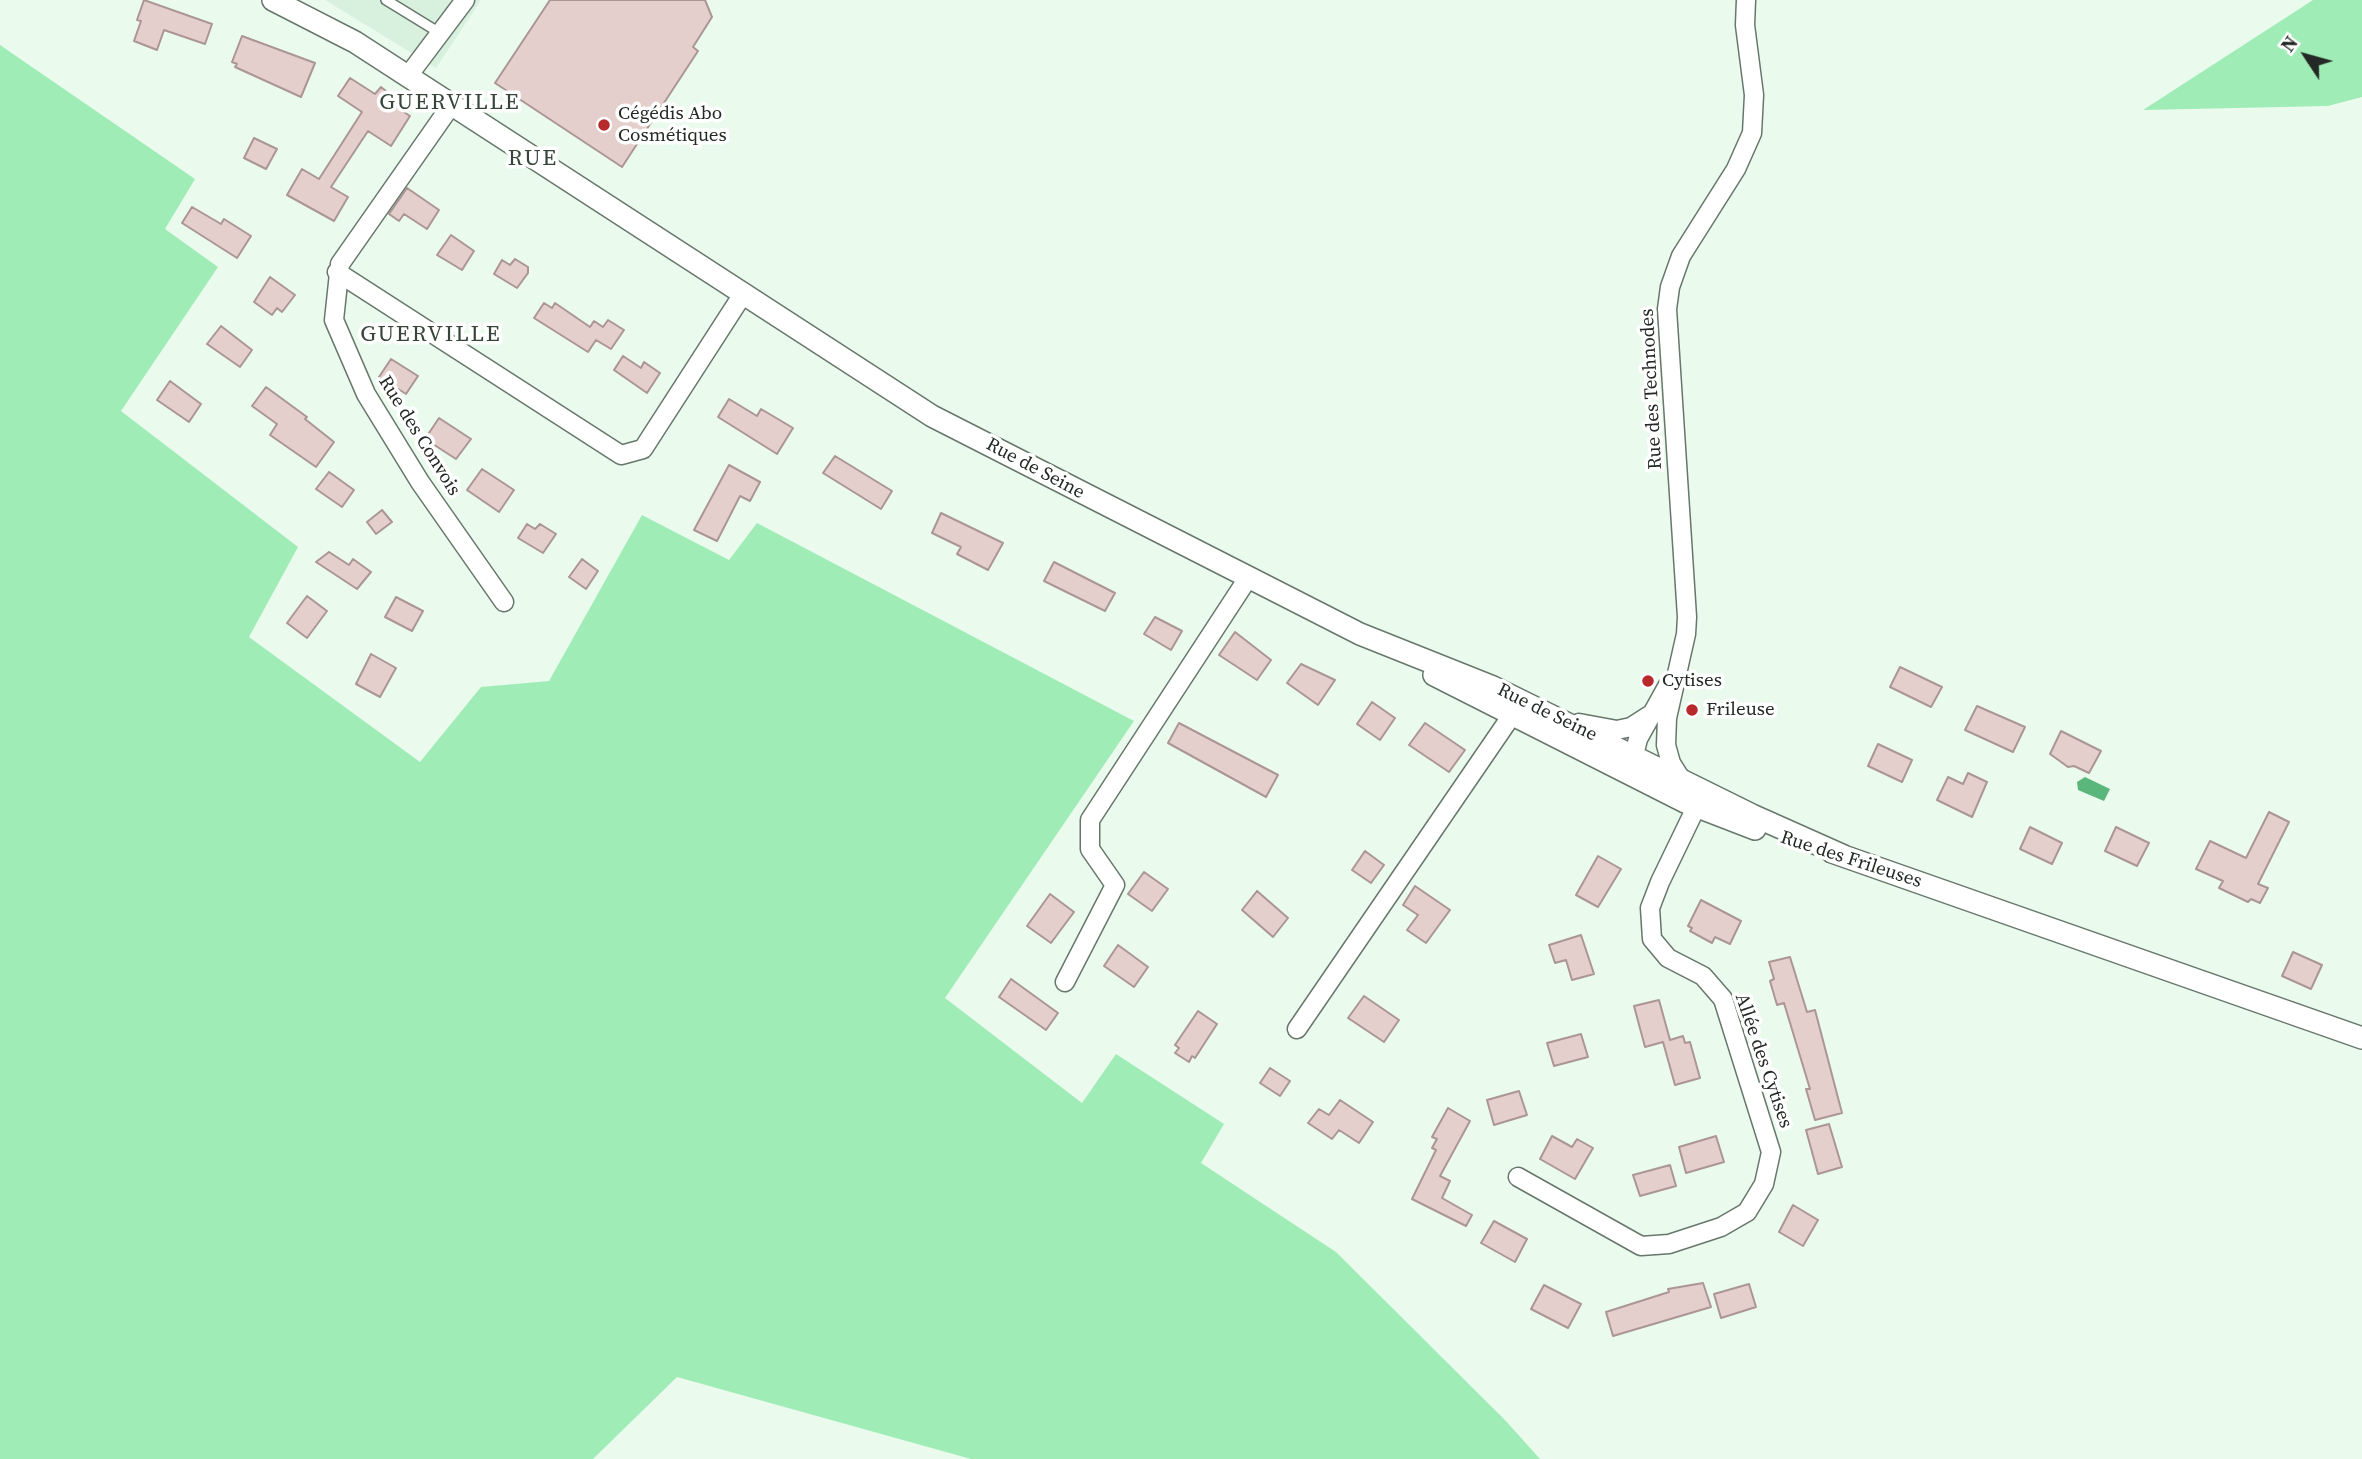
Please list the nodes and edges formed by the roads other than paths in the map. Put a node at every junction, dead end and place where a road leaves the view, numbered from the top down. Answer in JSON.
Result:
{"nodes":[{"id":1,"x":273,"y":0,"type":"edge"},
{"id":2,"x":386,"y":0,"type":"edge"},
{"id":3,"x":465,"y":0,"type":"edge"},
{"id":4,"x":1746,"y":0,"type":"edge"},
{"id":5,"x":438,"y":37,"type":"junction"},
{"id":6,"x":408,"y":76,"type":"junction"},
{"id":7,"x":452,"y":104,"type":"junction"},
{"id":8,"x":337,"y":272,"type":"junction"},
{"id":9,"x":743,"y":294,"type":"junction"},
{"id":10,"x":1248,"y":578,"type":"junction"},
{"id":11,"x":504,"y":602,"type":"dead end"},
{"id":12,"x":1360,"y":634,"type":"junction"},
{"id":13,"x":1676,"y":670,"type":"junction"},
{"id":14,"x":1655,"y":708,"type":"junction"},
{"id":15,"x":1512,"y":715,"type":"junction"},
{"id":16,"x":1554,"y":716,"type":"junction"},
{"id":17,"x":1666,"y":727,"type":"junction"},
{"id":18,"x":1635,"y":766,"type":"junction"},
{"id":19,"x":1683,"y":782,"type":"junction"},
{"id":20,"x":1700,"y":799,"type":"junction"},
{"id":21,"x":1065,"y":982,"type":"dead end"},
{"id":22,"x":1297,"y":1029,"type":"dead end"},
{"id":23,"x":2362,"y":1038,"type":"edge"},
{"id":24,"x":1518,"y":1177,"type":"dead end"}],
"edges":[{"from":1,"to":6,"type":"street","name":"Rue de Seine"},
{"from":2,"to":5,"type":"lane"},
{"from":3,"to":5,"type":"street"},
{"from":4,"to":13,"type":"street","name":"Rue des Technodes"},
{"from":5,"to":6,"type":"street"},
{"from":6,"to":7,"type":"street","name":"Rue de Seine"},
{"from":7,"to":8,"type":"street","name":"Rue des Convois"},
{"from":7,"to":9,"type":"street","name":"Rue de Seine"},
{"from":8,"to":9,"type":"street"},
{"from":8,"to":11,"type":"street","name":"Rue des Convois"},
{"from":9,"to":10,"type":"street","name":"Rue de Seine"},
{"from":10,"to":12,"type":"street","name":"Rue de Seine"},
{"from":10,"to":21,"type":"street"},
{"from":12,"to":15,"type":"street","name":"Rue des Frileuses"},
{"from":12,"to":16,"type":"street","name":"Rue de Seine"},
{"from":13,"to":14,"type":"street","name":"Rue des Technodes"},
{"from":13,"to":17,"type":"street","name":"Rue des Technodes"},
{"from":14,"to":16,"type":"street"},
{"from":14,"to":18,"type":"street","name":"Rue des Technodes"},
{"from":15,"to":18,"type":"street","name":"Rue des Frileuses"},
{"from":15,"to":22,"type":"street"},
{"from":16,"to":18,"type":"street","name":"Rue de Seine"},
{"from":17,"to":18,"type":"street"},
{"from":17,"to":19,"type":"street","name":"Rue des Technodes"},
{"from":18,"to":19,"type":"street","name":"Rue de Seine"},
{"from":18,"to":20,"type":"street","name":"Rue des Frileuses"},
{"from":19,"to":20,"type":"street","name":"Rue de Seine"},
{"from":20,"to":23,"type":"street","name":"Rue des Frileuses"},
{"from":20,"to":24,"type":"street","name":"Allée des Cytises"}]}
